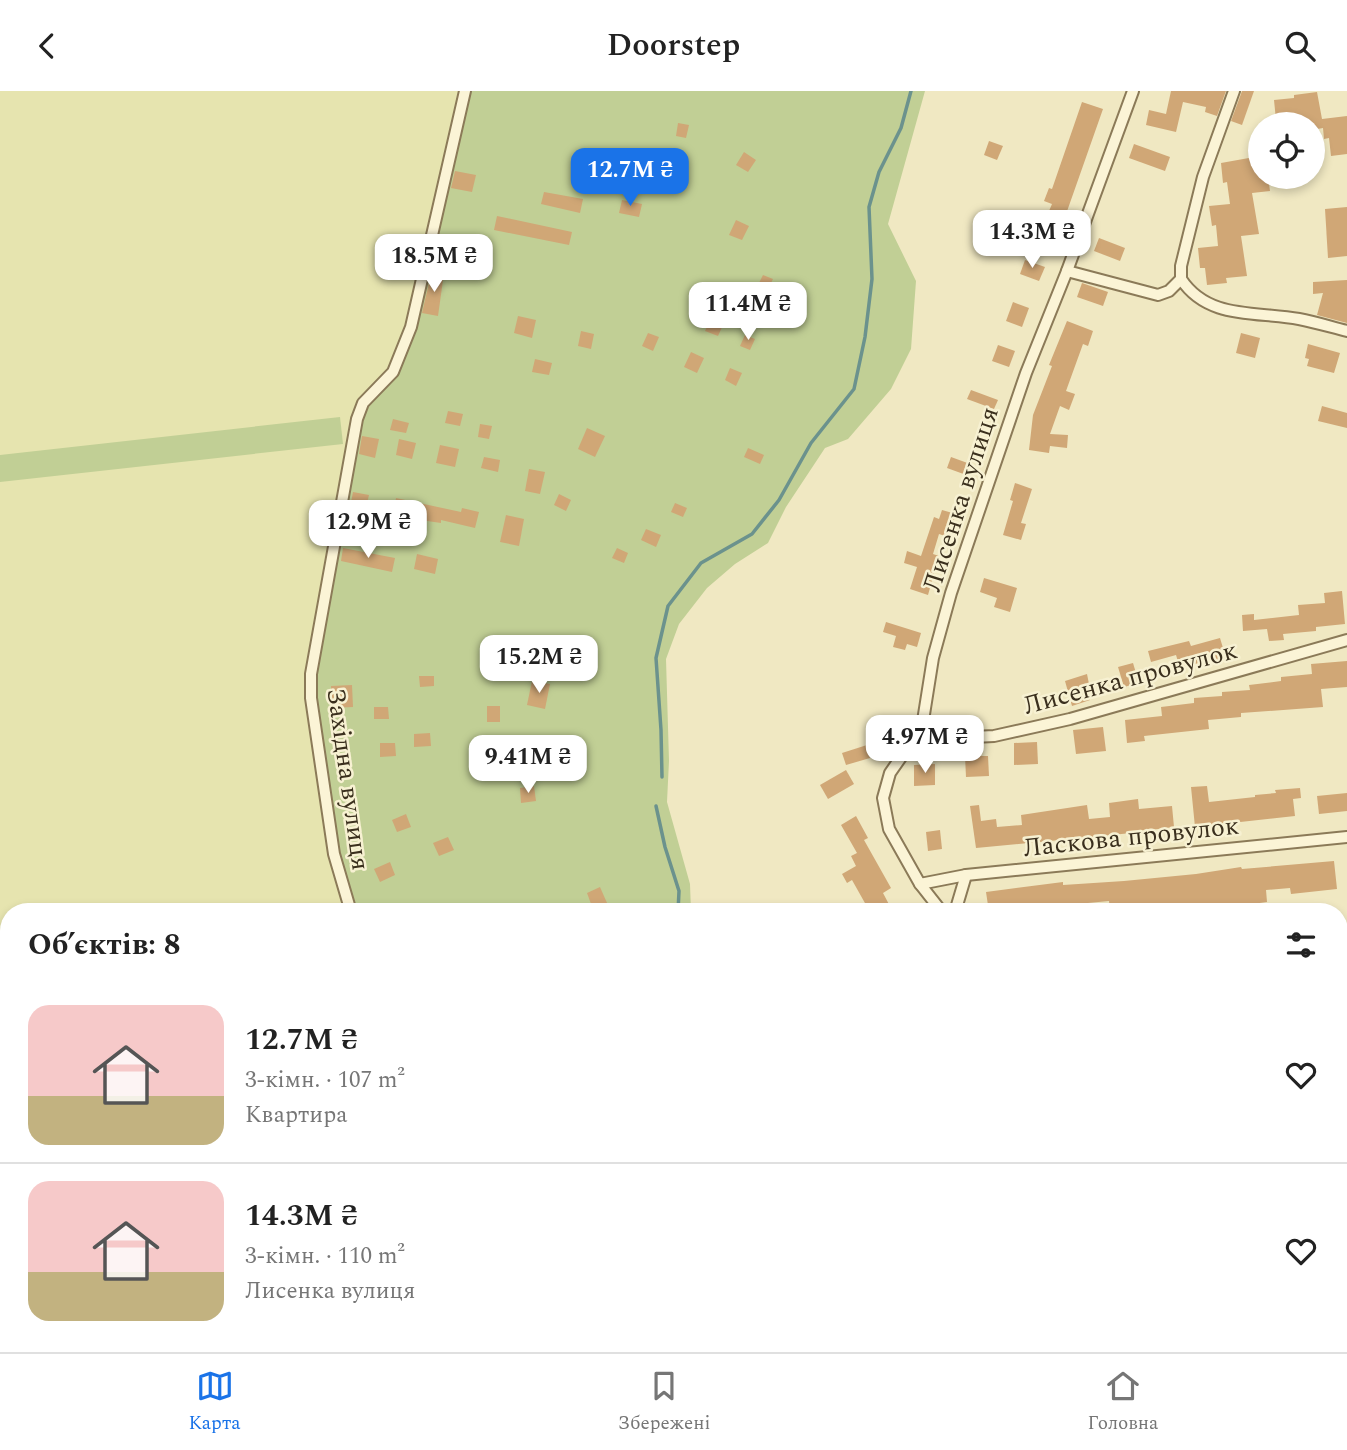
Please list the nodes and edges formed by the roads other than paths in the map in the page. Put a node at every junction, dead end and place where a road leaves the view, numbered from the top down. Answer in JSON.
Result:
{"nodes":[{"id":1,"x":465,"y":91,"type":"edge"},
{"id":2,"x":1133,"y":91,"type":"edge"},
{"id":3,"x":1234,"y":91,"type":"edge"},
{"id":4,"x":1067,"y":271,"type":"junction"},
{"id":5,"x":1181,"y":279,"type":"junction"},
{"id":6,"x":1347,"y":331,"type":"edge"},
{"id":7,"x":1347,"y":640,"type":"edge"},
{"id":8,"x":922,"y":727,"type":"junction"},
{"id":9,"x":1347,"y":837,"type":"edge"},
{"id":10,"x":966,"y":875,"type":"junction"},
{"id":11,"x":920,"y":884,"type":"junction"},
{"id":12,"x":348,"y":903,"type":"edge"},
{"id":13,"x":935,"y":903,"type":"edge"},
{"id":14,"x":958,"y":903,"type":"edge"}],
"edges":[{"from":1,"to":12,"type":"street","name":"Західна вулиця"},
{"from":2,"to":4,"type":"street","name":"Лисенка вулиця"},
{"from":3,"to":5,"type":"street"},
{"from":4,"to":5,"type":"street"},
{"from":4,"to":8,"type":"street","name":"Лисенка вулиця"},
{"from":5,"to":6,"type":"street"},
{"from":7,"to":8,"type":"street","name":"Лисенка провулок"},
{"from":8,"to":11,"type":"street","name":"Лисенка вулиця"},
{"from":9,"to":10,"type":"street","name":"Ласкова провулок"},
{"from":10,"to":11,"type":"street","name":"Ласкова провулок"},
{"from":10,"to":14,"type":"street"},
{"from":11,"to":13,"type":"street","name":"Лисенка вулиця"}]}
